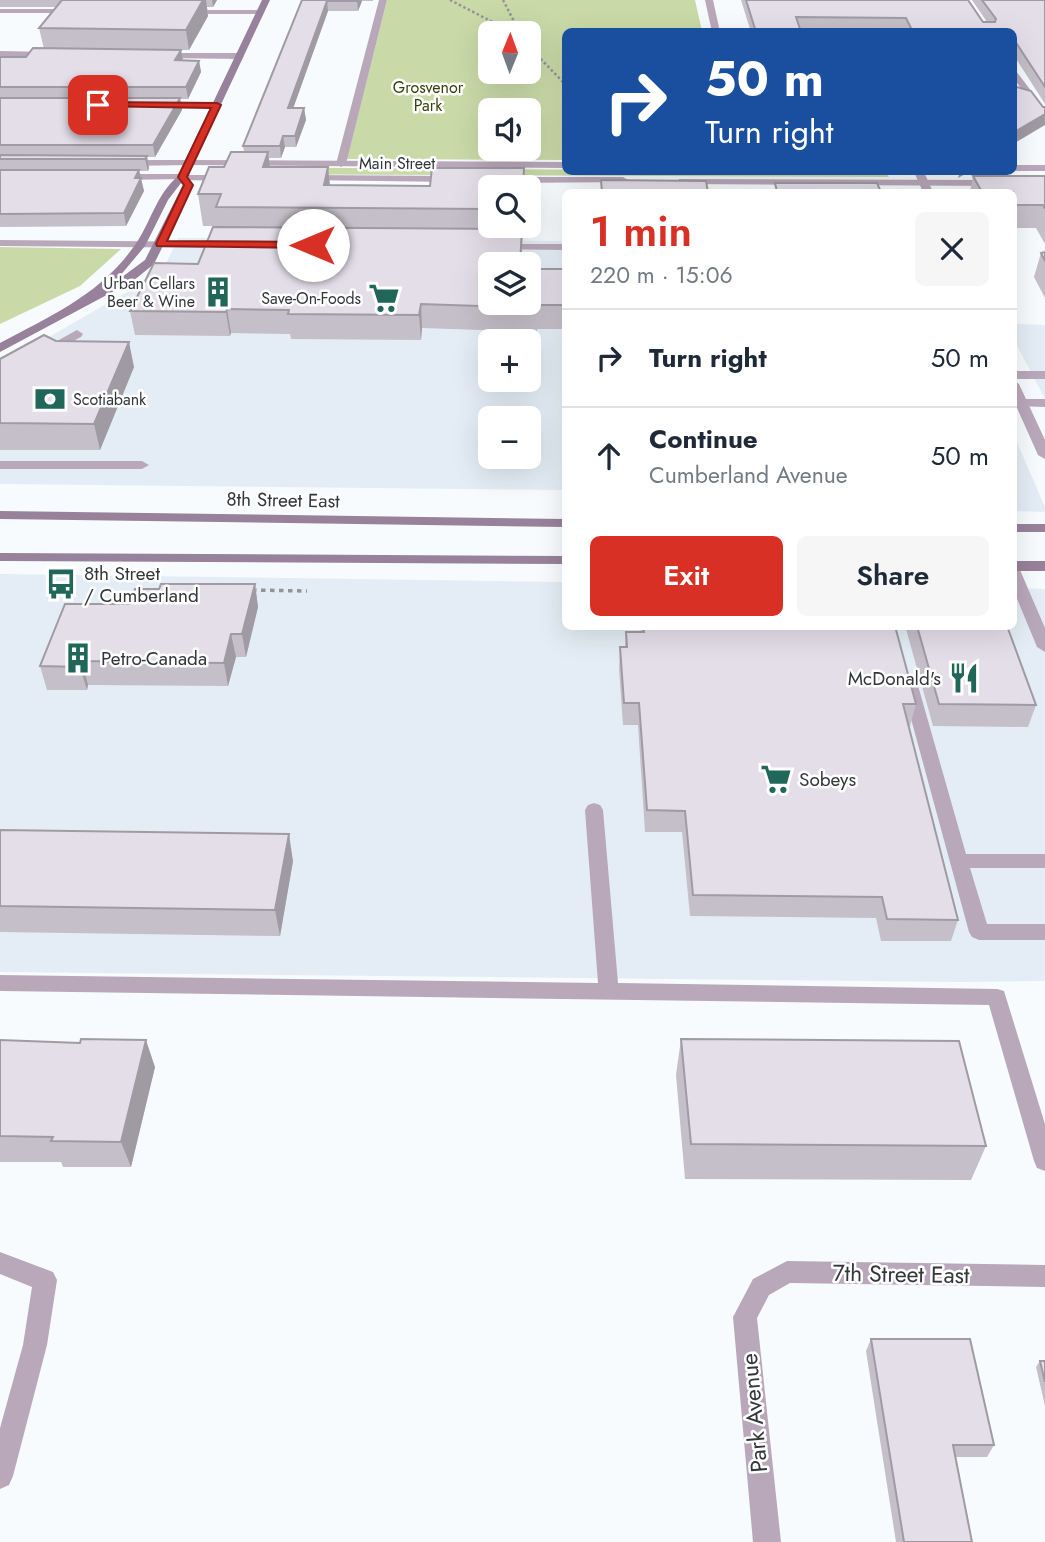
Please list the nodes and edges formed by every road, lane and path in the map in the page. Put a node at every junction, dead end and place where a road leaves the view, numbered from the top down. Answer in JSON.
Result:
{"nodes":[{"id":1,"x":266,"y":0,"type":"edge"},
{"id":2,"x":383,"y":0,"type":"edge"},
{"id":3,"x":450,"y":0,"type":"edge"},
{"id":4,"x":503,"y":0,"type":"edge"},
{"id":5,"x":709,"y":0,"type":"edge"},
{"id":6,"x":0,"y":10,"type":"edge"},
{"id":7,"x":89,"y":11,"type":"edge"},
{"id":8,"x":173,"y":12,"type":"edge"},
{"id":9,"x":260,"y":12,"type":"junction"},
{"id":10,"x":491,"y":21,"type":"edge"},
{"id":11,"x":514,"y":21,"type":"edge"},
{"id":12,"x":715,"y":28,"type":"edge"},
{"id":13,"x":0,"y":54,"type":"edge"},
{"id":14,"x":67,"y":55,"type":"edge"},
{"id":15,"x":149,"y":55,"type":"edge"},
{"id":16,"x":240,"y":56,"type":"junction"},
{"id":17,"x":541,"y":59,"type":"edge"},
{"id":18,"x":1017,"y":76,"type":"edge"},
{"id":19,"x":562,"y":81,"type":"edge"},
{"id":20,"x":144,"y":105,"type":"edge"},
{"id":21,"x":217,"y":105,"type":"junction"},
{"id":22,"x":1045,"y":116,"type":"edge"},
{"id":23,"x":111,"y":163,"type":"edge"},
{"id":24,"x":189,"y":163,"type":"junction"},
{"id":25,"x":341,"y":164,"type":"junction"},
{"id":26,"x":562,"y":165,"type":"edge"},
{"id":27,"x":1017,"y":168,"type":"edge"},
{"id":28,"x":1045,"y":168,"type":"edge"},
{"id":29,"x":107,"y":177,"type":"edge"},
{"id":30,"x":183,"y":177,"type":"junction"},
{"id":31,"x":245,"y":178,"type":"edge"},
{"id":32,"x":299,"y":178,"type":"edge"},
{"id":33,"x":466,"y":179,"type":"edge"},
{"id":34,"x":541,"y":180,"type":"edge"},
{"id":35,"x":634,"y":180,"type":"edge"},
{"id":36,"x":675,"y":181,"type":"edge"},
{"id":37,"x":1004,"y":183,"type":"edge"},
{"id":38,"x":926,"y":187,"type":"edge"},
{"id":39,"x":0,"y":243,"type":"edge"},
{"id":40,"x":142,"y":244,"type":"junction"},
{"id":41,"x":161,"y":244,"type":"junction"},
{"id":42,"x":243,"y":245,"type":"edge"},
{"id":43,"x":481,"y":247,"type":"edge"},
{"id":44,"x":562,"y":247,"type":"edge"},
{"id":45,"x":87,"y":302,"type":"junction"},
{"id":46,"x":77,"y":334,"type":"dead end"},
{"id":47,"x":0,"y":348,"type":"edge"},
{"id":48,"x":35,"y":357,"type":"edge"},
{"id":49,"x":1017,"y":375,"type":"edge"},
{"id":50,"x":1045,"y":375,"type":"edge"},
{"id":51,"x":1017,"y":392,"type":"edge"},
{"id":52,"x":1022,"y":403,"type":"junction"},
{"id":53,"x":1045,"y":403,"type":"edge"},
{"id":54,"x":1045,"y":455,"type":"edge"},
{"id":55,"x":0,"y":465,"type":"edge"},
{"id":56,"x":142,"y":466,"type":"dead end"},
{"id":57,"x":0,"y":515,"type":"edge"},
{"id":58,"x":562,"y":523,"type":"edge"},
{"id":59,"x":1017,"y":528,"type":"edge"},
{"id":60,"x":1045,"y":528,"type":"edge"},
{"id":61,"x":0,"y":556,"type":"edge"},
{"id":62,"x":562,"y":560,"type":"edge"},
{"id":63,"x":1045,"y":566,"type":"edge"},
{"id":64,"x":1017,"y":568,"type":"edge"},
{"id":65,"x":1017,"y":578,"type":"edge"},
{"id":66,"x":252,"y":590,"type":"edge"},
{"id":67,"x":307,"y":591,"type":"dead end"},
{"id":68,"x":1045,"y":648,"type":"edge"},
{"id":69,"x":905,"y":666,"type":"edge"},
{"id":70,"x":594,"y":810,"type":"dead end"},
{"id":71,"x":960,"y":861,"type":"junction"},
{"id":72,"x":1045,"y":862,"type":"edge"},
{"id":73,"x":1045,"y":932,"type":"edge"},
{"id":74,"x":0,"y":983,"type":"edge"},
{"id":75,"x":609,"y":991,"type":"junction"},
{"id":76,"x":1045,"y":1161,"type":"edge"},
{"id":77,"x":0,"y":1263,"type":"edge"},
{"id":78,"x":1045,"y":1276,"type":"edge"},
{"id":79,"x":761,"y":1286,"type":"joint"},
{"id":80,"x":0,"y":1476,"type":"edge"},
{"id":81,"x":767,"y":1542,"type":"edge"}],
"edges":[{"from":1,"to":9,"type":"main road"},
{"from":2,"to":25,"type":"street"},
{"from":3,"to":10,"type":"path"},
{"from":4,"to":11,"type":"path"},
{"from":5,"to":12,"type":"street"},
{"from":6,"to":7,"type":"street"},
{"from":8,"to":9,"type":"street"},
{"from":9,"to":16,"type":"main road"},
{"from":13,"to":14,"type":"street"},
{"from":15,"to":16,"type":"street"},
{"from":16,"to":21,"type":"main road"},
{"from":17,"to":19,"type":"path"},
{"from":18,"to":22,"type":"street"},
{"from":20,"to":21,"type":"street"},
{"from":21,"to":24,"type":"main road"},
{"from":23,"to":24,"type":"street","name":"Main Street"},
{"from":24,"to":25,"type":"street","name":"Main Street"},
{"from":24,"to":30,"type":"main road"},
{"from":25,"to":26,"type":"street","name":"Main Street"},
{"from":27,"to":28,"type":"street"},
{"from":29,"to":30,"type":"street"},
{"from":30,"to":31,"type":"street"},
{"from":30,"to":40,"type":"main road"},
{"from":30,"to":41,"type":"main road"},
{"from":32,"to":33,"type":"street","name":"Main Street"},
{"from":34,"to":35,"type":"street"},
{"from":36,"to":38,"type":"street"},
{"from":37,"to":38,"type":"street"},
{"from":39,"to":40,"type":"street"},
{"from":40,"to":41,"type":"street"},
{"from":40,"to":45,"type":"main road"},
{"from":41,"to":42,"type":"street"},
{"from":41,"to":45,"type":"main road"},
{"from":43,"to":44,"type":"street"},
{"from":45,"to":47,"type":"main road"},
{"from":46,"to":48,"type":"street"},
{"from":49,"to":50,"type":"street"},
{"from":51,"to":52,"type":"street"},
{"from":52,"to":53,"type":"street"},
{"from":52,"to":54,"type":"street"},
{"from":55,"to":56,"type":"street"},
{"from":57,"to":58,"type":"main road","name":"8th Street East"},
{"from":59,"to":60,"type":"main road"},
{"from":61,"to":62,"type":"main road"},
{"from":63,"to":64,"type":"main road"},
{"from":65,"to":68,"type":"street"},
{"from":66,"to":67,"type":"path"},
{"from":69,"to":71,"type":"street"},
{"from":70,"to":75,"type":"street"},
{"from":71,"to":72,"type":"street"},
{"from":71,"to":73,"type":"street"},
{"from":74,"to":75,"type":"street"},
{"from":75,"to":76,"type":"street"},
{"from":77,"to":80,"type":"street"},
{"from":78,"to":79,"type":"street","name":"7th Street East"},
{"from":79,"to":81,"type":"street","name":"Park Avenue"}]}
